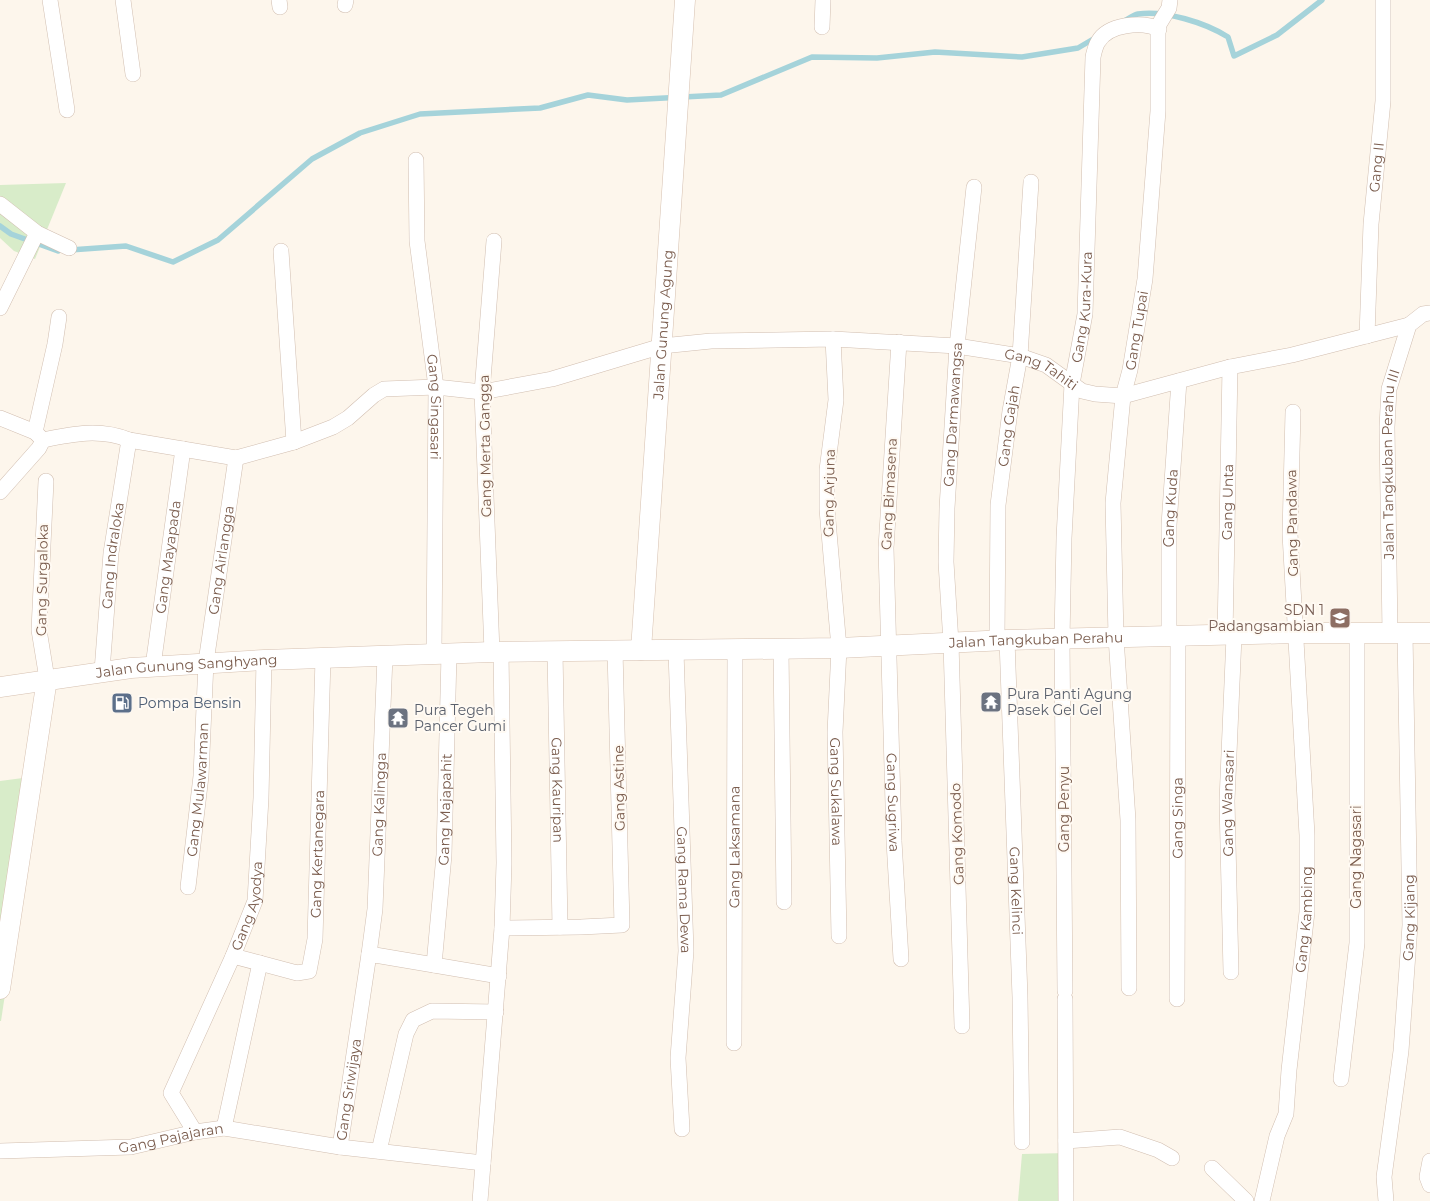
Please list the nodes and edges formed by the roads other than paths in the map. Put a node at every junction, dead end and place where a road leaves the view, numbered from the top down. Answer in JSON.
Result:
{"nodes":[{"id":1,"x":50,"y":0,"type":"edge"},
{"id":2,"x":123,"y":0,"type":"edge"},
{"id":3,"x":685,"y":0,"type":"edge"},
{"id":4,"x":823,"y":0,"type":"edge"},
{"id":5,"x":1383,"y":0,"type":"edge"},
{"id":6,"x":1170,"y":3,"type":"edge"},
{"id":7,"x":1158,"y":26,"type":"junction"},
{"id":8,"x":822,"y":27,"type":"dead end"},
{"id":9,"x":133,"y":74,"type":"dead end"},
{"id":10,"x":67,"y":110,"type":"dead end"},
{"id":11,"x":416,"y":160,"type":"dead end"},
{"id":12,"x":1031,"y":182,"type":"dead end"},
{"id":13,"x":974,"y":187,"type":"dead end"},
{"id":14,"x":0,"y":204,"type":"edge"},
{"id":15,"x":37,"y":233,"type":"junction"},
{"id":16,"x":494,"y":241,"type":"dead end"},
{"id":17,"x":69,"y":248,"type":"dead end"},
{"id":18,"x":281,"y":251,"type":"dead end"},
{"id":19,"x":0,"y":308,"type":"edge"},
{"id":20,"x":1430,"y":313,"type":"edge"},
{"id":21,"x":59,"y":317,"type":"dead end"},
{"id":22,"x":1408,"y":325,"type":"junction"},
{"id":23,"x":1367,"y":336,"type":"junction"},
{"id":24,"x":833,"y":339,"type":"junction"},
{"id":25,"x":899,"y":342,"type":"junction"},
{"id":26,"x":662,"y":346,"type":"junction"},
{"id":27,"x":957,"y":346,"type":"junction"},
{"id":28,"x":1020,"y":356,"type":"junction"},
{"id":29,"x":1230,"y":367,"type":"junction"},
{"id":30,"x":1179,"y":381,"type":"junction"},
{"id":31,"x":1072,"y":384,"type":"junction"},
{"id":32,"x":436,"y":387,"type":"junction"},
{"id":33,"x":482,"y":392,"type":"junction"},
{"id":34,"x":1123,"y":396,"type":"junction"},
{"id":35,"x":1293,"y":412,"type":"dead end"},
{"id":36,"x":0,"y":418,"type":"edge"},
{"id":37,"x":39,"y":436,"type":"junction"},
{"id":38,"x":129,"y":440,"type":"junction"},
{"id":39,"x":294,"y":442,"type":"junction"},
{"id":40,"x":183,"y":449,"type":"junction"},
{"id":41,"x":236,"y":458,"type":"junction"},
{"id":42,"x":46,"y":481,"type":"dead end"},
{"id":43,"x":0,"y":492,"type":"edge"},
{"id":44,"x":1296,"y":633,"type":"junction"},
{"id":45,"x":1398,"y":633,"type":"junction"},
{"id":46,"x":1430,"y":633,"type":"edge"},
{"id":47,"x":1356,"y":634,"type":"junction"},
{"id":48,"x":1229,"y":636,"type":"junction"},
{"id":49,"x":1116,"y":637,"type":"junction"},
{"id":50,"x":1174,"y":637,"type":"junction"},
{"id":51,"x":1062,"y":639,"type":"junction"},
{"id":52,"x":1002,"y":640,"type":"junction"},
{"id":53,"x":951,"y":642,"type":"junction"},
{"id":54,"x":889,"y":646,"type":"junction"},
{"id":55,"x":839,"y":648,"type":"junction"},
{"id":56,"x":735,"y":649,"type":"junction"},
{"id":57,"x":781,"y":649,"type":"junction"},
{"id":58,"x":616,"y":650,"type":"junction"},
{"id":59,"x":640,"y":650,"type":"junction"},
{"id":60,"x":555,"y":651,"type":"junction"},
{"id":61,"x":676,"y":651,"type":"junction"},
{"id":62,"x":496,"y":652,"type":"junction"},
{"id":63,"x":442,"y":654,"type":"junction"},
{"id":64,"x":385,"y":656,"type":"junction"},
{"id":65,"x":323,"y":658,"type":"junction"},
{"id":66,"x":264,"y":660,"type":"junction"},
{"id":67,"x":206,"y":662,"type":"junction"},
{"id":68,"x":153,"y":666,"type":"junction"},
{"id":69,"x":102,"y":671,"type":"junction"},
{"id":70,"x":47,"y":679,"type":"junction"},
{"id":71,"x":0,"y":687,"type":"edge"},
{"id":72,"x":188,"y":887,"type":"dead end"},
{"id":73,"x":784,"y":902,"type":"dead end"},
{"id":74,"x":560,"y":927,"type":"junction"},
{"id":75,"x":502,"y":928,"type":"junction"},
{"id":76,"x":839,"y":936,"type":"dead end"},
{"id":77,"x":369,"y":954,"type":"junction"},
{"id":78,"x":233,"y":956,"type":"junction"},
{"id":79,"x":901,"y":959,"type":"dead end"},
{"id":80,"x":260,"y":963,"type":"junction"},
{"id":81,"x":434,"y":965,"type":"junction"},
{"id":82,"x":1231,"y":972,"type":"dead end"},
{"id":83,"x":499,"y":976,"type":"junction"},
{"id":84,"x":1129,"y":988,"type":"dead end"},
{"id":85,"x":0,"y":989,"type":"edge"},
{"id":86,"x":1177,"y":1000,"type":"dead end"},
{"id":87,"x":496,"y":1012,"type":"junction"},
{"id":88,"x":962,"y":1026,"type":"dead end"},
{"id":89,"x":734,"y":1043,"type":"dead end"},
{"id":90,"x":1341,"y":1079,"type":"dead end"},
{"id":91,"x":224,"y":1128,"type":"junction"},
{"id":92,"x":682,"y":1129,"type":"dead end"},
{"id":93,"x":195,"y":1132,"type":"junction"},
{"id":94,"x":1066,"y":1141,"type":"junction"},
{"id":95,"x":1022,"y":1142,"type":"dead end"},
{"id":96,"x":340,"y":1147,"type":"junction"},
{"id":97,"x":0,"y":1151,"type":"edge"},
{"id":98,"x":379,"y":1151,"type":"junction"},
{"id":99,"x":1172,"y":1158,"type":"dead end"},
{"id":100,"x":1430,"y":1161,"type":"edge"},
{"id":101,"x":482,"y":1163,"type":"junction"},
{"id":102,"x":1212,"y":1168,"type":"dead end"},
{"id":103,"x":1430,"y":1185,"type":"edge"},
{"id":104,"x":480,"y":1201,"type":"edge"},
{"id":105,"x":1066,"y":1201,"type":"edge"},
{"id":106,"x":1246,"y":1201,"type":"edge"},
{"id":107,"x":1262,"y":1201,"type":"edge"},
{"id":108,"x":1386,"y":1201,"type":"edge"}],
"edges":[{"from":1,"to":10,"type":"street"},
{"from":2,"to":9,"type":"street"},
{"from":3,"to":26,"type":"main road","name":"Jalan Gunung Agung"},
{"from":4,"to":8,"type":"street"},
{"from":5,"to":23,"type":"street","name":"Gang II"},
{"from":6,"to":7,"type":"street"},
{"from":7,"to":31,"type":"street","name":"Gang Kura-Kura"},
{"from":7,"to":34,"type":"street","name":"Gang Tupai"},
{"from":11,"to":32,"type":"street","name":"Gang Singasari"},
{"from":12,"to":28,"type":"street","name":"Gang Gajah"},
{"from":13,"to":27,"type":"street","name":"Gang Darmawangsa"},
{"from":14,"to":15,"type":"street"},
{"from":15,"to":17,"type":"street"},
{"from":15,"to":19,"type":"street"},
{"from":16,"to":33,"type":"street","name":"Gang Merta Gangga"},
{"from":18,"to":39,"type":"street"},
{"from":20,"to":22,"type":"street"},
{"from":21,"to":37,"type":"street"},
{"from":22,"to":23,"type":"street","name":"Gang Tahiti"},
{"from":22,"to":45,"type":"street","name":"Jalan Tangkuban Perahu III"},
{"from":23,"to":29,"type":"street","name":"Gang Tahiti"},
{"from":24,"to":25,"type":"street","name":"Gang Tahiti"},
{"from":24,"to":26,"type":"street","name":"Gang Tahiti"},
{"from":24,"to":55,"type":"street","name":"Gang Arjuna"},
{"from":25,"to":27,"type":"street","name":"Gang Tahiti"},
{"from":25,"to":54,"type":"street","name":"Gang Bimasena"},
{"from":26,"to":33,"type":"street","name":"Gang Tahiti"},
{"from":26,"to":59,"type":"main road","name":"Jalan Gunung Agung"},
{"from":27,"to":28,"type":"street","name":"Gang Tahiti"},
{"from":27,"to":53,"type":"street","name":"Gang Darmawangsa"},
{"from":28,"to":31,"type":"street","name":"Gang Tahiti"},
{"from":28,"to":52,"type":"street","name":"Gang Gajah"},
{"from":29,"to":30,"type":"street","name":"Gang Tahiti"},
{"from":29,"to":48,"type":"street","name":"Gang Unta"},
{"from":30,"to":34,"type":"street","name":"Gang Tahiti"},
{"from":30,"to":50,"type":"street","name":"Gang Kuda"},
{"from":31,"to":34,"type":"street","name":"Gang Tahiti"},
{"from":31,"to":51,"type":"street","name":"Gang Kura-Kura"},
{"from":32,"to":33,"type":"street","name":"Gang Tahiti"},
{"from":32,"to":39,"type":"street","name":"Gang Tahiti"},
{"from":32,"to":63,"type":"street","name":"Gang Singasari"},
{"from":33,"to":62,"type":"street","name":"Gang Merta Gangga"},
{"from":34,"to":49,"type":"street","name":"Gang Tupai"},
{"from":35,"to":44,"type":"street","name":"Gang Pandawa"},
{"from":36,"to":37,"type":"street"},
{"from":37,"to":38,"type":"street"},
{"from":37,"to":43,"type":"street"},
{"from":38,"to":40,"type":"street"},
{"from":38,"to":69,"type":"street","name":"Gang Indraloka"},
{"from":39,"to":41,"type":"street","name":"Gang Tahiti"},
{"from":40,"to":41,"type":"street"},
{"from":40,"to":68,"type":"street","name":"Gang Mayapada"},
{"from":41,"to":67,"type":"street","name":"Gang Airlangga"},
{"from":42,"to":70,"type":"street","name":"Gang Surgaloka"},
{"from":44,"to":47,"type":"main road","name":"Jalan Tangkuban Perahu"},
{"from":44,"to":48,"type":"main road","name":"Jalan Tangkuban Perahu"},
{"from":44,"to":107,"type":"street","name":"Gang Kambing"},
{"from":45,"to":46,"type":"main road","name":"Jalan Tangkuban Perahu"},
{"from":45,"to":47,"type":"main road","name":"Jalan Tangkuban Perahu"},
{"from":45,"to":108,"type":"street","name":"Gang Kijang"},
{"from":47,"to":90,"type":"street","name":"Gang Nagasari"},
{"from":48,"to":50,"type":"main road","name":"Jalan Tangkuban Perahu"},
{"from":48,"to":82,"type":"street","name":"Gang Wanasari"},
{"from":49,"to":50,"type":"main road","name":"Jalan Tangkuban Perahu"},
{"from":49,"to":51,"type":"main road","name":"Jalan Tangkuban Perahu"},
{"from":49,"to":84,"type":"street"},
{"from":50,"to":86,"type":"street","name":"Gang Singa"},
{"from":51,"to":52,"type":"main road","name":"Jalan Tangkuban Perahu"},
{"from":51,"to":94,"type":"street","name":"Gang Penyu"},
{"from":52,"to":53,"type":"main road","name":"Jalan Tangkuban Perahu"},
{"from":52,"to":95,"type":"street","name":"Gang Kelinci"},
{"from":53,"to":54,"type":"main road","name":"Jalan Tangkuban Perahu"},
{"from":53,"to":88,"type":"street","name":"Gang Komodo"},
{"from":54,"to":55,"type":"main road","name":"Jalan Tangkuban Perahu"},
{"from":54,"to":79,"type":"street","name":"Gang Sugriwa"},
{"from":55,"to":57,"type":"main road","name":"Jalan Tangkuban Perahu"},
{"from":55,"to":76,"type":"street","name":"Gang Sukalawa"},
{"from":56,"to":57,"type":"main road","name":"Jalan Tangkuban Perahu"},
{"from":56,"to":61,"type":"main road","name":"Jalan Tangkuban Perahu"},
{"from":56,"to":89,"type":"street","name":"Gang Laksamana"},
{"from":57,"to":73,"type":"street"},
{"from":58,"to":59,"type":"main road","name":"Jalan Gunung Sanghyang"},
{"from":58,"to":60,"type":"main road","name":"Jalan Gunung Sanghyang"},
{"from":58,"to":74,"type":"street","name":"Gang Astine"},
{"from":59,"to":61,"type":"main road","name":"Jalan Tangkuban Perahu"},
{"from":60,"to":62,"type":"main road","name":"Jalan Gunung Sanghyang"},
{"from":60,"to":74,"type":"street","name":"Gang Kauripan"},
{"from":61,"to":92,"type":"street","name":"Gang Rama Dewa"},
{"from":62,"to":63,"type":"main road","name":"Jalan Gunung Sanghyang"},
{"from":62,"to":75,"type":"street"},
{"from":63,"to":64,"type":"main road","name":"Jalan Gunung Sanghyang"},
{"from":63,"to":81,"type":"street","name":"Gang Majapahit"},
{"from":64,"to":65,"type":"main road","name":"Jalan Gunung Sanghyang"},
{"from":64,"to":77,"type":"street","name":"Gang Kalingga"},
{"from":65,"to":66,"type":"main road","name":"Jalan Gunung Sanghyang"},
{"from":65,"to":80,"type":"street","name":"Gang Kertanegara"},
{"from":66,"to":67,"type":"main road","name":"Jalan Gunung Sanghyang"},
{"from":66,"to":78,"type":"street","name":"Gang Ayodya"},
{"from":67,"to":68,"type":"main road","name":"Jalan Gunung Sanghyang"},
{"from":67,"to":72,"type":"street","name":"Gang Mulawarman"},
{"from":68,"to":69,"type":"main road","name":"Jalan Gunung Sanghyang"},
{"from":69,"to":70,"type":"main road","name":"Jalan Gunung Sanghyang"},
{"from":70,"to":71,"type":"main road","name":"Jalan Gunung Sanghyang"},
{"from":70,"to":85,"type":"main road"},
{"from":74,"to":75,"type":"street"},
{"from":75,"to":83,"type":"street"},
{"from":77,"to":81,"type":"street"},
{"from":77,"to":96,"type":"street","name":"Gang Sriwijaya"},
{"from":78,"to":80,"type":"street","name":"Gang Kertanegara"},
{"from":78,"to":93,"type":"street","name":"Gang Ayodya"},
{"from":80,"to":91,"type":"street"},
{"from":81,"to":83,"type":"street"},
{"from":83,"to":87,"type":"street"},
{"from":87,"to":98,"type":"street"},
{"from":87,"to":101,"type":"street"},
{"from":91,"to":93,"type":"street","name":"Gang Pajajaran"},
{"from":91,"to":96,"type":"street","name":"Gang Pajajaran"},
{"from":93,"to":97,"type":"street","name":"Gang Pajajaran"},
{"from":94,"to":99,"type":"street"},
{"from":94,"to":105,"type":"street","name":"Gang Penyu"},
{"from":96,"to":98,"type":"street","name":"Gang Sriwijaya"},
{"from":98,"to":101,"type":"street","name":"Gang Sriwijaya"},
{"from":100,"to":103,"type":"street"},
{"from":101,"to":104,"type":"street"},
{"from":102,"to":106,"type":"street"}]}
